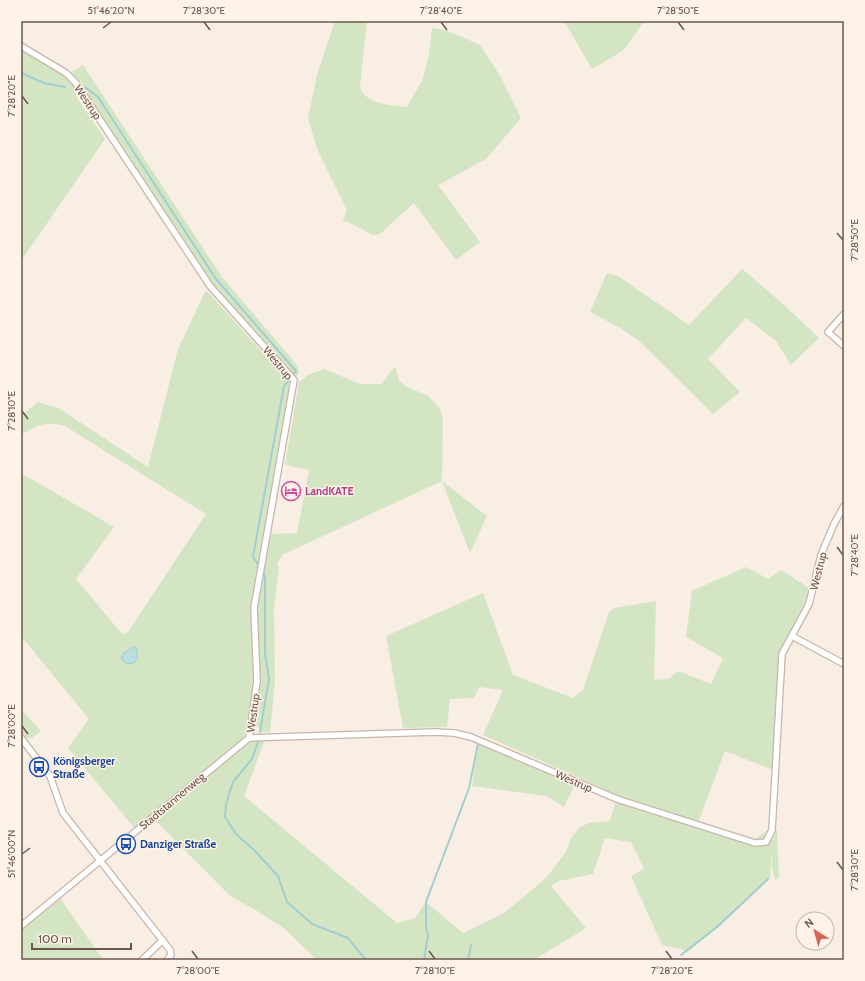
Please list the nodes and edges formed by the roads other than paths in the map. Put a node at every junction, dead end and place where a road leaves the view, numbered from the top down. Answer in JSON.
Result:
{"nodes":[{"id":1,"x":21,"y":46,"type":"edge"},
{"id":2,"x":844,"y":314,"type":"edge"},
{"id":3,"x":844,"y":346,"type":"edge"},
{"id":4,"x":844,"y":506,"type":"edge"},
{"id":5,"x":792,"y":636,"type":"junction"},
{"id":6,"x":844,"y":664,"type":"edge"},
{"id":7,"x":21,"y":738,"type":"edge"},
{"id":8,"x":249,"y":738,"type":"junction"},
{"id":9,"x":101,"y":860,"type":"junction"},
{"id":10,"x":21,"y":926,"type":"edge"},
{"id":11,"x":163,"y":940,"type":"junction"},
{"id":12,"x":142,"y":960,"type":"edge"},
{"id":13,"x":167,"y":960,"type":"edge"}],
"edges":[{"from":1,"to":8,"type":"street","name":"Westrup"},
{"from":2,"to":3,"type":"street"},
{"from":4,"to":5,"type":"street","name":"Westrup"},
{"from":5,"to":6,"type":"street"},
{"from":5,"to":8,"type":"street","name":"Westrup"},
{"from":7,"to":9,"type":"street"},
{"from":8,"to":9,"type":"street","name":"Stadtstannenweg"},
{"from":9,"to":10,"type":"street","name":"Stadtstannenweg"},
{"from":9,"to":11,"type":"street"},
{"from":11,"to":12,"type":"street"},
{"from":11,"to":13,"type":"street"}]}
